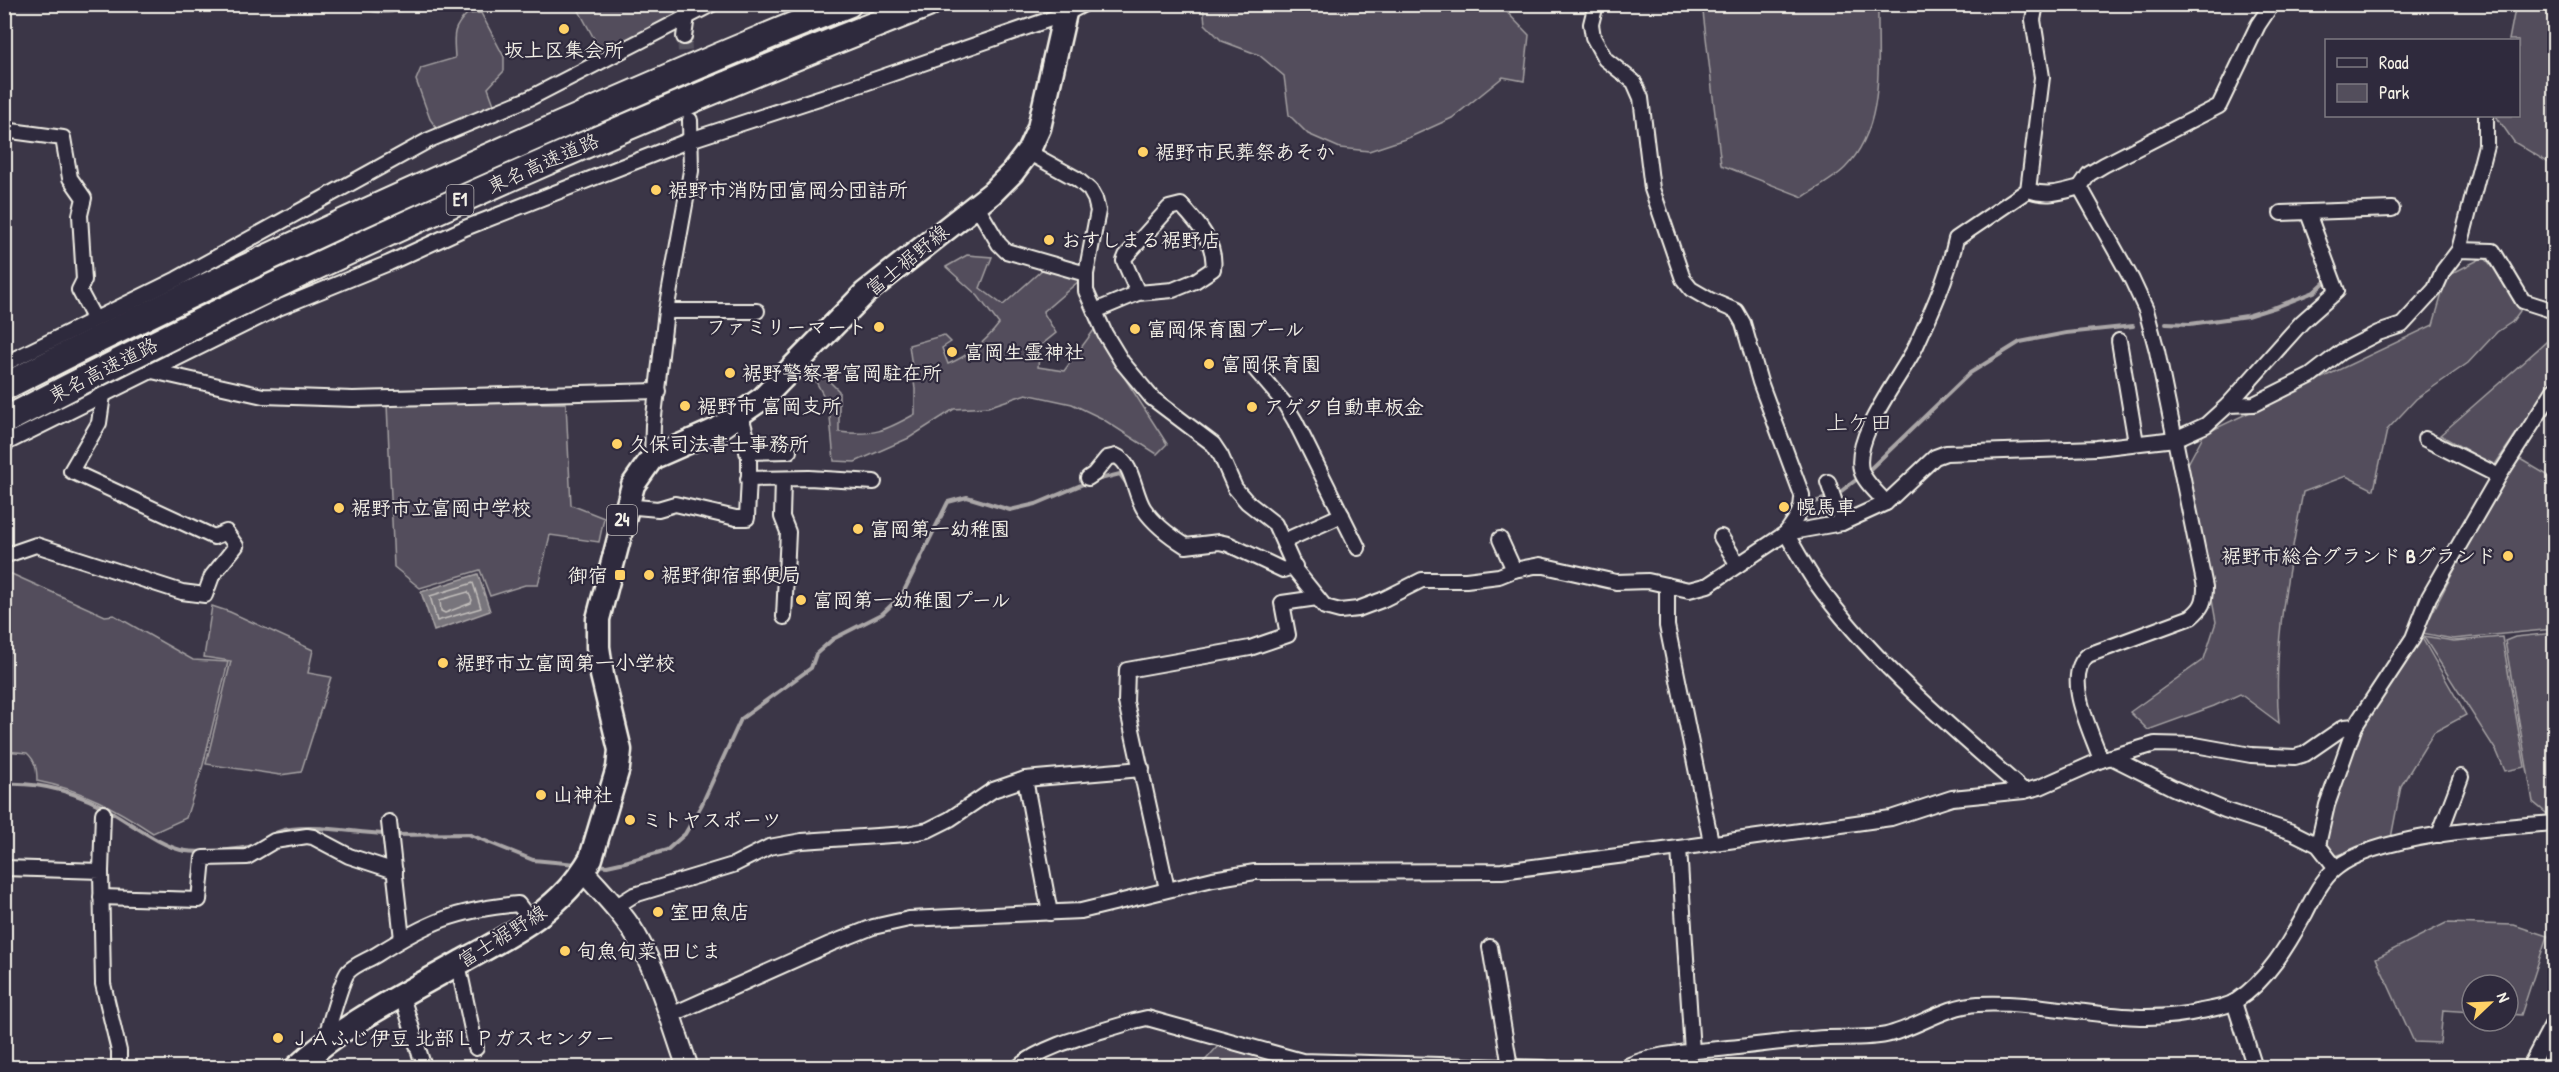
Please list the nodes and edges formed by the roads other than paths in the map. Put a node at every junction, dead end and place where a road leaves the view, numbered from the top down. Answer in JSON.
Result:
{"nodes":[{"id":1,"x":711,"y":4,"type":"edge"},
{"id":2,"x":848,"y":4,"type":"edge"},
{"id":3,"x":928,"y":4,"type":"edge"},
{"id":4,"x":1596,"y":4,"type":"edge"},
{"id":5,"x":2036,"y":4,"type":"edge"},
{"id":6,"x":2272,"y":4,"type":"edge"},
{"id":7,"x":1072,"y":8,"type":"edge"},
{"id":8,"x":686,"y":10,"type":"edge"},
{"id":9,"x":684,"y":37,"type":"tunnel mouth"},
{"id":10,"x":2486,"y":117,"type":"edge"},
{"id":11,"x":690,"y":120,"type":"tunnel mouth"},
{"id":12,"x":4,"y":130,"type":"edge"},
{"id":13,"x":690,"y":140,"type":"junction"},
{"id":14,"x":1028,"y":152,"type":"junction"},
{"id":15,"x":2080,"y":187,"type":"junction"},
{"id":16,"x":2028,"y":190,"type":"junction"},
{"id":17,"x":976,"y":205,"type":"junction"},
{"id":18,"x":2392,"y":209,"type":"dead end"},
{"id":19,"x":2281,"y":213,"type":"dead end"},
{"id":20,"x":2308,"y":213,"type":"junction"},
{"id":21,"x":2459,"y":250,"type":"junction"},
{"id":22,"x":1086,"y":274,"type":"junction"},
{"id":23,"x":1138,"y":293,"type":"junction"},
{"id":24,"x":666,"y":311,"type":"junction"},
{"id":25,"x":757,"y":311,"type":"dead end"},
{"id":26,"x":1095,"y":311,"type":"junction"},
{"id":27,"x":2554,"y":311,"type":"edge"},
{"id":28,"x":94,"y":318,"type":"junction"},
{"id":29,"x":2119,"y":341,"type":"dead end"},
{"id":30,"x":4,"y":364,"type":"edge"},
{"id":31,"x":1255,"y":369,"type":"dead end"},
{"id":32,"x":152,"y":371,"type":"junction"},
{"id":33,"x":4,"y":387,"type":"edge"},
{"id":34,"x":2554,"y":390,"type":"edge"},
{"id":35,"x":658,"y":391,"type":"junction"},
{"id":36,"x":103,"y":395,"type":"junction"},
{"id":37,"x":2228,"y":405,"type":"junction"},
{"id":38,"x":740,"y":416,"type":"junction"},
{"id":39,"x":4,"y":421,"type":"edge"},
{"id":40,"x":2175,"y":439,"type":"junction"},
{"id":41,"x":2425,"y":439,"type":"dead end"},
{"id":42,"x":2136,"y":443,"type":"junction"},
{"id":43,"x":4,"y":444,"type":"edge"},
{"id":44,"x":789,"y":451,"type":"dead end"},
{"id":45,"x":747,"y":452,"type":"junction"},
{"id":46,"x":652,"y":458,"type":"junction"},
{"id":47,"x":2499,"y":476,"type":"junction"},
{"id":48,"x":1088,"y":478,"type":"dead end"},
{"id":49,"x":748,"y":479,"type":"junction"},
{"id":50,"x":783,"y":479,"type":"junction"},
{"id":51,"x":874,"y":482,"type":"dead end"},
{"id":52,"x":1828,"y":482,"type":"dead end"},
{"id":53,"x":1886,"y":503,"type":"junction"},
{"id":54,"x":625,"y":506,"type":"junction"},
{"id":55,"x":1342,"y":515,"type":"junction"},
{"id":56,"x":1842,"y":523,"type":"junction"},
{"id":57,"x":1786,"y":533,"type":"junction"},
{"id":58,"x":1721,"y":537,"type":"dead end"},
{"id":59,"x":1500,"y":538,"type":"dead end"},
{"id":60,"x":1284,"y":541,"type":"junction"},
{"id":61,"x":1358,"y":548,"type":"dead end"},
{"id":62,"x":4,"y":556,"type":"edge"},
{"id":63,"x":1738,"y":565,"type":"junction"},
{"id":64,"x":1294,"y":566,"type":"junction"},
{"id":65,"x":1514,"y":570,"type":"junction"},
{"id":66,"x":1667,"y":585,"type":"junction"},
{"id":67,"x":1317,"y":598,"type":"junction"},
{"id":68,"x":784,"y":617,"type":"dead end"},
{"id":69,"x":2355,"y":726,"type":"junction"},
{"id":70,"x":2106,"y":758,"type":"junction"},
{"id":71,"x":1142,"y":769,"type":"junction"},
{"id":72,"x":2461,"y":777,"type":"dead end"},
{"id":73,"x":1025,"y":779,"type":"junction"},
{"id":74,"x":2024,"y":791,"type":"junction"},
{"id":75,"x":103,"y":813,"type":"dead end"},
{"id":76,"x":389,"y":822,"type":"dead end"},
{"id":77,"x":2554,"y":823,"type":"edge"},
{"id":78,"x":2439,"y":835,"type":"junction"},
{"id":79,"x":1711,"y":842,"type":"junction"},
{"id":80,"x":2318,"y":845,"type":"junction"},
{"id":81,"x":1679,"y":848,"type":"junction"},
{"id":82,"x":4,"y":868,"type":"edge"},
{"id":83,"x":2336,"y":868,"type":"junction"},
{"id":84,"x":101,"y":871,"type":"junction"},
{"id":85,"x":395,"y":871,"type":"junction"},
{"id":86,"x":583,"y":871,"type":"junction"},
{"id":87,"x":1167,"y":890,"type":"junction"},
{"id":88,"x":101,"y":897,"type":"junction"},
{"id":89,"x":615,"y":907,"type":"junction"},
{"id":90,"x":1050,"y":913,"type":"junction"},
{"id":91,"x":532,"y":922,"type":"junction"},
{"id":92,"x":402,"y":939,"type":"junction"},
{"id":93,"x":1490,"y":946,"type":"dead end"},
{"id":94,"x":458,"y":964,"type":"junction"},
{"id":95,"x":402,"y":996,"type":"junction"},
{"id":96,"x":2234,"y":1002,"type":"junction"},
{"id":97,"x":669,"y":1016,"type":"junction"},
{"id":98,"x":2554,"y":1021,"type":"edge"},
{"id":99,"x":476,"y":1048,"type":"dead end"},
{"id":100,"x":322,"y":1051,"type":"edge"},
{"id":101,"x":1692,"y":1052,"type":"junction"},
{"id":102,"x":1510,"y":1067,"type":"edge"},
{"id":103,"x":118,"y":1068,"type":"edge"},
{"id":104,"x":296,"y":1068,"type":"edge"},
{"id":105,"x":424,"y":1068,"type":"edge"},
{"id":106,"x":688,"y":1068,"type":"edge"},
{"id":107,"x":1017,"y":1068,"type":"edge"},
{"id":108,"x":1544,"y":1068,"type":"edge"},
{"id":109,"x":1623,"y":1068,"type":"edge"},
{"id":110,"x":2255,"y":1068,"type":"edge"},
{"id":111,"x":2529,"y":1068,"type":"edge"}],
"edges":[{"from":1,"to":8,"type":"street"},
{"from":2,"to":33,"type":"highway","name":"東名高速道路","number":"E1"},
{"from":3,"to":39,"type":"highway","name":"東名高速道路","number":"E1"},
{"from":4,"to":57,"type":"street"},
{"from":5,"to":16,"type":"street"},
{"from":6,"to":15,"type":"street"},
{"from":7,"to":13,"type":"street"},
{"from":7,"to":14,"type":"main road","name":"富士裾野線"},
{"from":8,"to":9,"type":"street"},
{"from":8,"to":28,"type":"street"},
{"from":10,"to":21,"type":"street"},
{"from":11,"to":13,"type":"street"},
{"from":12,"to":28,"type":"street"},
{"from":13,"to":24,"type":"street"},
{"from":13,"to":32,"type":"street"},
{"from":14,"to":17,"type":"main road","name":"富士裾野線"},
{"from":14,"to":22,"type":"street"},
{"from":15,"to":16,"type":"street"},
{"from":15,"to":40,"type":"street"},
{"from":16,"to":53,"type":"street"},
{"from":17,"to":22,"type":"street"},
{"from":17,"to":38,"type":"main road","name":"富士裾野線"},
{"from":18,"to":20,"type":"street"},
{"from":19,"to":20,"type":"street"},
{"from":20,"to":37,"type":"street"},
{"from":21,"to":27,"type":"street"},
{"from":21,"to":37,"type":"street"},
{"from":22,"to":26,"type":"street"},
{"from":23,"to":23,"type":"street"},
{"from":23,"to":26,"type":"street"},
{"from":24,"to":25,"type":"street"},
{"from":24,"to":35,"type":"street"},
{"from":26,"to":60,"type":"street"},
{"from":28,"to":30,"type":"street"},
{"from":29,"to":42,"type":"street"},
{"from":31,"to":55,"type":"street"},
{"from":32,"to":35,"type":"street"},
{"from":32,"to":36,"type":"street"},
{"from":34,"to":47,"type":"street"},
{"from":35,"to":46,"type":"street"},
{"from":36,"to":43,"type":"street"},
{"from":36,"to":62,"type":"street"},
{"from":37,"to":40,"type":"street"},
{"from":38,"to":45,"type":"street"},
{"from":38,"to":46,"type":"main road","name":"富士裾野線"},
{"from":40,"to":42,"type":"street"},
{"from":40,"to":70,"type":"street"},
{"from":41,"to":47,"type":"street"},
{"from":42,"to":53,"type":"street"},
{"from":44,"to":45,"type":"street"},
{"from":45,"to":49,"type":"street"},
{"from":46,"to":54,"type":"main road","name":"富士裾野線","number":"24"},
{"from":47,"to":69,"type":"street"},
{"from":48,"to":64,"type":"street"},
{"from":49,"to":50,"type":"street"},
{"from":49,"to":54,"type":"street"},
{"from":50,"to":51,"type":"street"},
{"from":50,"to":68,"type":"street"},
{"from":52,"to":56,"type":"street"},
{"from":53,"to":56,"type":"street"},
{"from":54,"to":86,"type":"main road","name":"富士裾野線","number":"24"},
{"from":55,"to":60,"type":"street"},
{"from":55,"to":61,"type":"street"},
{"from":56,"to":57,"type":"street"},
{"from":57,"to":63,"type":"street"},
{"from":57,"to":74,"type":"street"},
{"from":58,"to":63,"type":"street"},
{"from":59,"to":65,"type":"street"},
{"from":60,"to":64,"type":"street"},
{"from":63,"to":66,"type":"street"},
{"from":64,"to":67,"type":"street"},
{"from":65,"to":66,"type":"street"},
{"from":65,"to":67,"type":"street"},
{"from":66,"to":79,"type":"street"},
{"from":67,"to":71,"type":"street"},
{"from":69,"to":70,"type":"street"},
{"from":69,"to":80,"type":"street"},
{"from":70,"to":74,"type":"street"},
{"from":70,"to":80,"type":"street"},
{"from":71,"to":73,"type":"street"},
{"from":71,"to":87,"type":"street"},
{"from":72,"to":78,"type":"street"},
{"from":73,"to":89,"type":"street"},
{"from":73,"to":90,"type":"street"},
{"from":74,"to":79,"type":"street"},
{"from":75,"to":84,"type":"street"},
{"from":76,"to":85,"type":"street"},
{"from":77,"to":78,"type":"street"},
{"from":78,"to":83,"type":"street"},
{"from":79,"to":81,"type":"street"},
{"from":80,"to":83,"type":"street"},
{"from":81,"to":87,"type":"street"},
{"from":81,"to":101,"type":"street"},
{"from":82,"to":84,"type":"street"},
{"from":83,"to":96,"type":"street"},
{"from":84,"to":88,"type":"street"},
{"from":85,"to":88,"type":"street"},
{"from":85,"to":92,"type":"street"},
{"from":86,"to":89,"type":"street"},
{"from":86,"to":91,"type":"main road","name":"富士裾野線","number":"24"},
{"from":87,"to":90,"type":"street"},
{"from":88,"to":103,"type":"street"},
{"from":89,"to":97,"type":"street"},
{"from":90,"to":97,"type":"street"},
{"from":91,"to":92,"type":"street"},
{"from":91,"to":94,"type":"main road","name":"富士裾野線","number":"24"},
{"from":92,"to":100,"type":"street"},
{"from":93,"to":102,"type":"street"},
{"from":94,"to":95,"type":"main road","name":"富士裾野線","number":"24"},
{"from":94,"to":99,"type":"street"},
{"from":95,"to":100,"type":"main road","name":"富士裾野線","number":"24"},
{"from":95,"to":105,"type":"street"},
{"from":96,"to":101,"type":"street"},
{"from":96,"to":110,"type":"street"},
{"from":97,"to":106,"type":"street"},
{"from":98,"to":111,"type":"street"},
{"from":100,"to":104,"type":"main road","name":"富士裾野線","number":"24"},
{"from":101,"to":109,"type":"street"},
{"from":102,"to":107,"type":"street"},
{"from":102,"to":108,"type":"street"}]}
